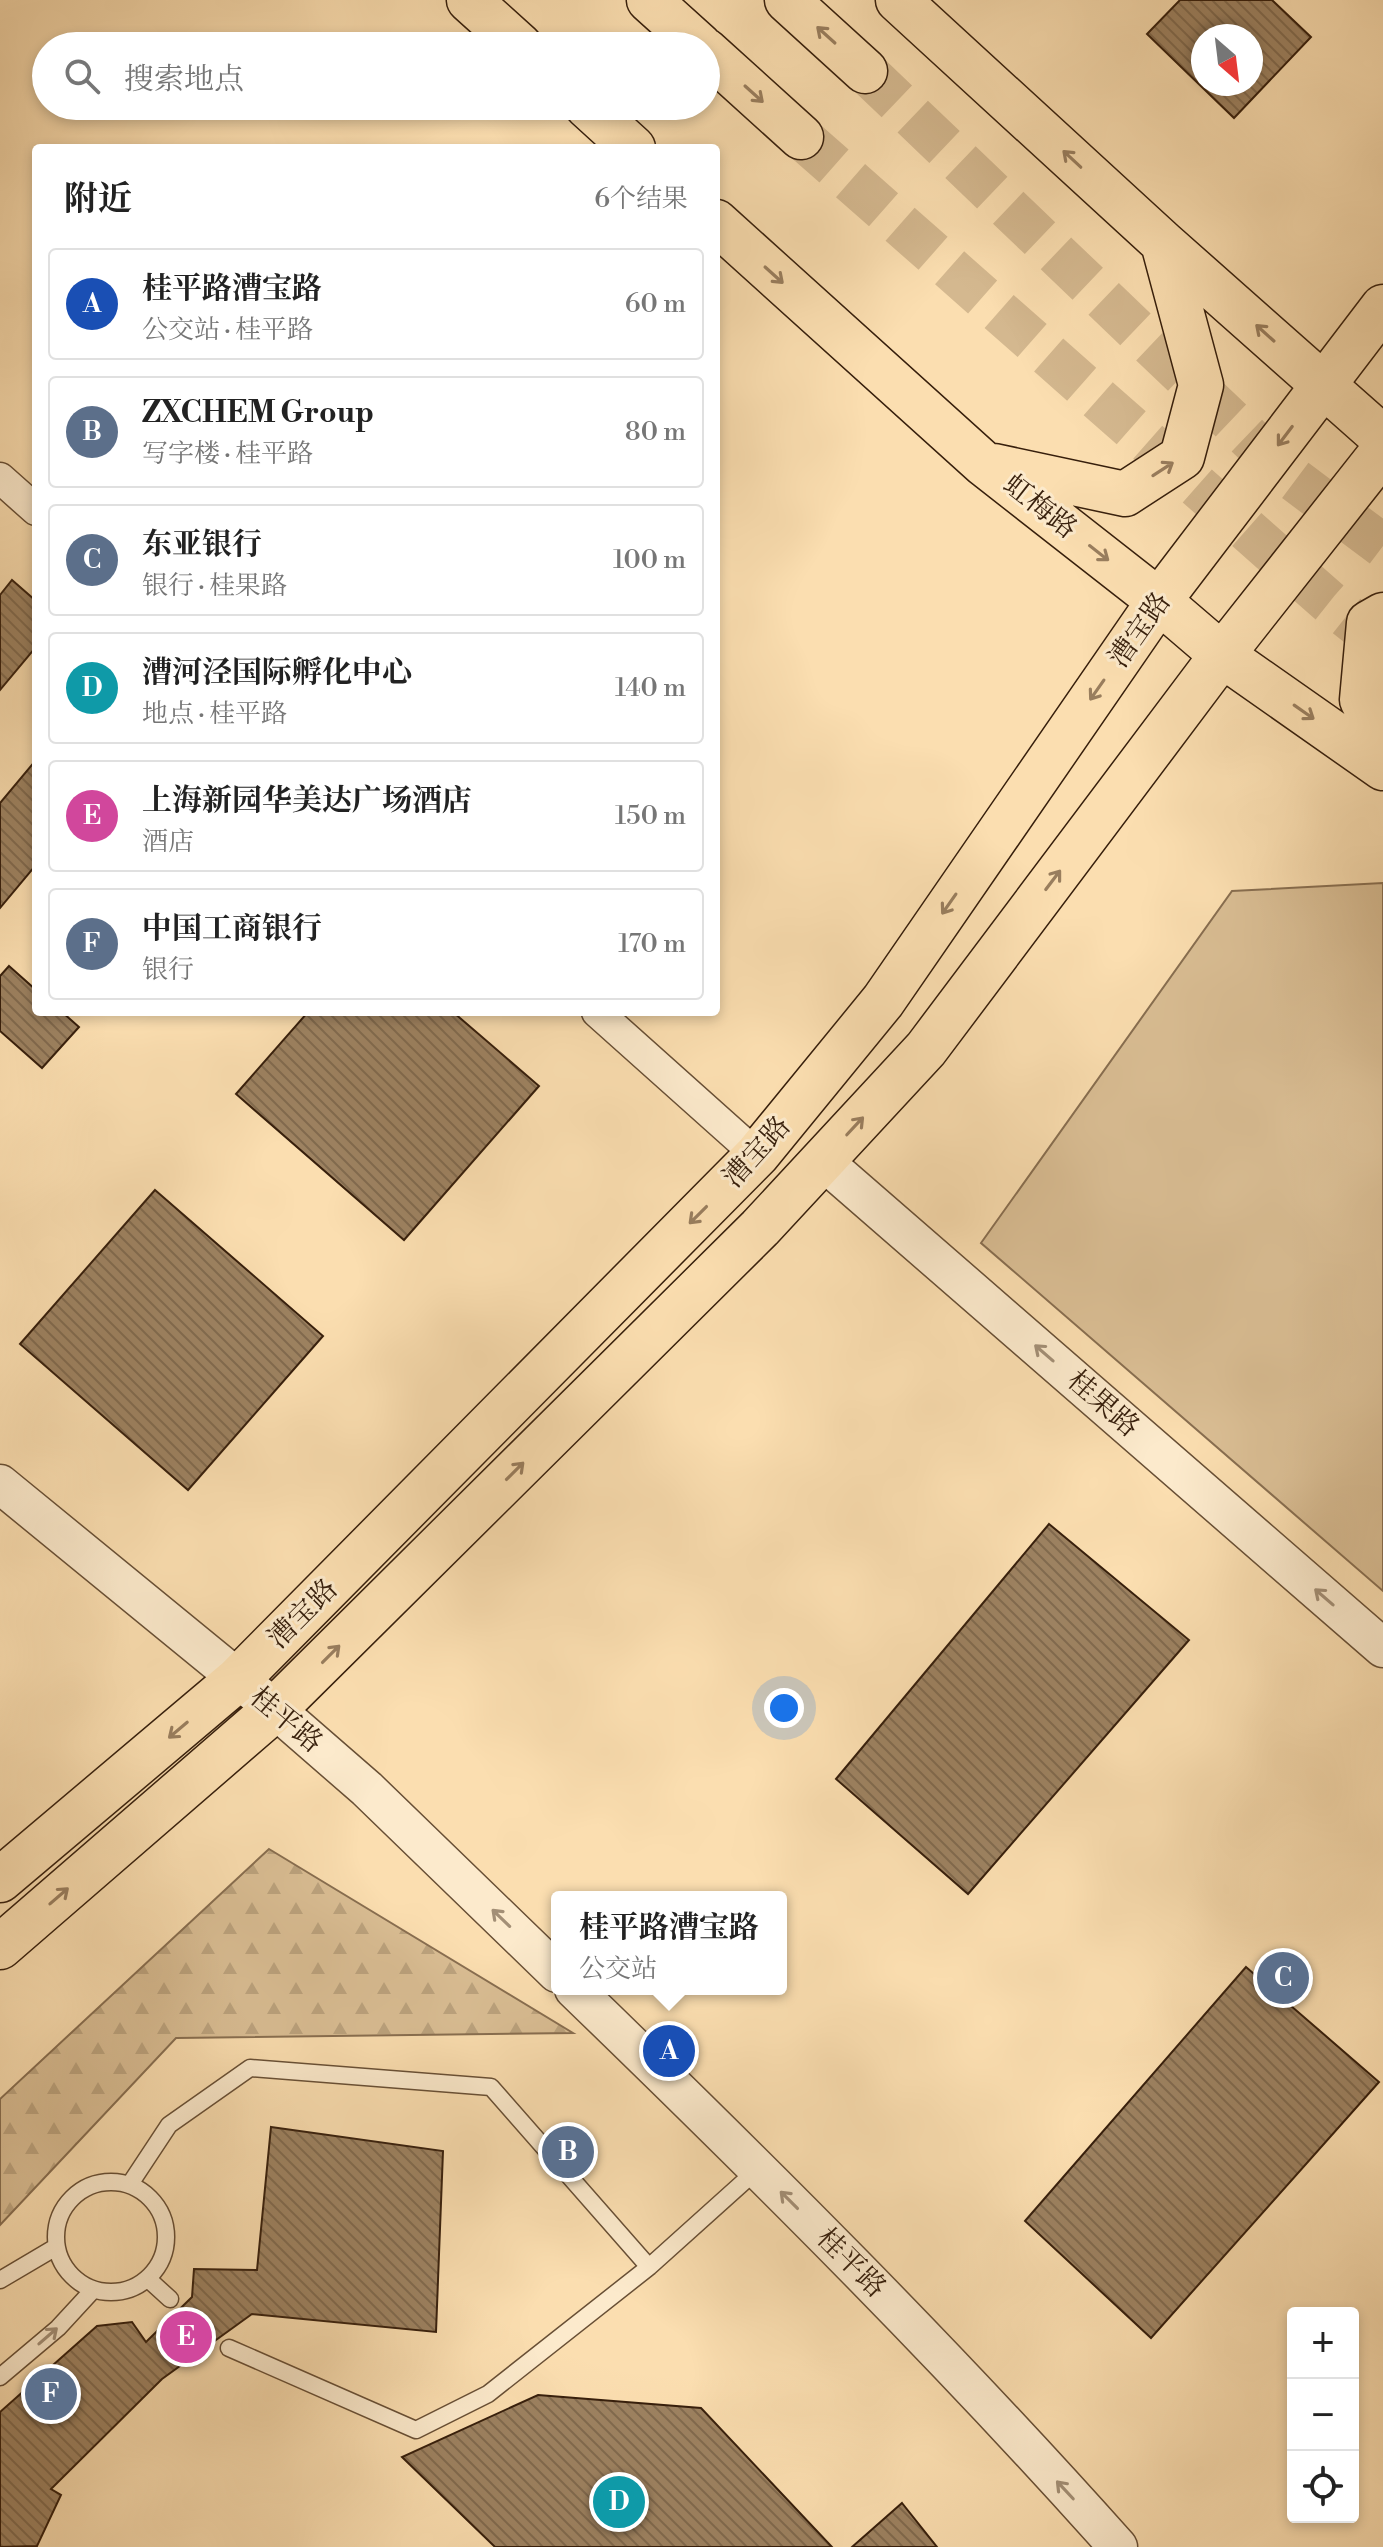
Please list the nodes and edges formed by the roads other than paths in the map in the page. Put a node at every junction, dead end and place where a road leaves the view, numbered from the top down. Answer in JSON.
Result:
{"nodes":[{"id":1,"x":469,"y":0,"type":"edge"},
{"id":2,"x":649,"y":0,"type":"edge"},
{"id":3,"x":787,"y":0,"type":"edge"},
{"id":4,"x":898,"y":0,"type":"edge"},
{"id":5,"x":504,"y":32,"type":"edge"},
{"id":6,"x":684,"y":32,"type":"edge"},
{"id":7,"x":720,"y":64,"type":"edge"},
{"id":8,"x":865,"y":71,"type":"tunnel mouth"},
{"id":9,"x":602,"y":120,"type":"edge"},
{"id":10,"x":801,"y":137,"type":"tunnel mouth"},
{"id":11,"x":629,"y":144,"type":"edge"},
{"id":12,"x":720,"y":226,"type":"edge"},
{"id":13,"x":1163,"y":243,"type":"junction"},
{"id":14,"x":1383,"y":307,"type":"edge"},
{"id":15,"x":1324,"y":385,"type":"junction"},
{"id":16,"x":1383,"y":438,"type":"edge"},
{"id":17,"x":1383,"y":451,"type":"edge"},
{"id":18,"x":984,"y":464,"type":"junction"},
{"id":19,"x":0,"y":478,"type":"edge"},
{"id":20,"x":32,"y":506,"type":"edge"},
{"id":21,"x":1159,"y":601,"type":"junction"},
{"id":22,"x":1383,"y":615,"type":"edge"},
{"id":23,"x":1222,"y":655,"type":"junction"},
{"id":24,"x":1383,"y":742,"type":"edge"},
{"id":25,"x":1383,"y":768,"type":"edge"},
{"id":26,"x":601,"y":1016,"type":"edge"},
{"id":27,"x":757,"y":1155,"type":"junction"},
{"id":28,"x":823,"y":1161,"type":"junction"},
{"id":29,"x":0,"y":1484,"type":"edge"},
{"id":30,"x":1383,"y":1648,"type":"edge"},
{"id":31,"x":238,"y":1679,"type":"junction"},
{"id":32,"x":275,"y":1709,"type":"junction"},
{"id":33,"x":0,"y":1880,"type":"edge"},
{"id":34,"x":0,"y":1947,"type":"edge"},
{"id":35,"x":551,"y":1967,"type":"edge"},
{"id":36,"x":580,"y":1995,"type":"edge"},
{"id":37,"x":758,"y":2168,"type":"junction"},
{"id":38,"x":130,"y":2184,"type":"junction"},
{"id":39,"x":56,"y":2247,"type":"junction"},
{"id":40,"x":649,"y":2267,"type":"junction"},
{"id":41,"x":148,"y":2279,"type":"junction"},
{"id":42,"x":0,"y":2280,"type":"edge"},
{"id":43,"x":93,"y":2290,"type":"junction"},
{"id":44,"x":170,"y":2299,"type":"dead end"},
{"id":45,"x":229,"y":2348,"type":"dead end"},
{"id":46,"x":0,"y":2377,"type":"edge"},
{"id":47,"x":1118,"y":2547,"type":"edge"}],
"edges":[{"from":1,"to":5,"type":"main road"},
{"from":2,"to":6,"type":"main road"},
{"from":8,"to":3,"type":"main road","one_way":true},
{"from":13,"to":4,"type":"main road","one_way":true},
{"from":7,"to":10,"type":"main road","one_way":true},
{"from":9,"to":11,"type":"main road"},
{"from":12,"to":18,"type":"main road","name":"虹梅路","one_way":true},
{"from":15,"to":13,"type":"main road","one_way":true},
{"from":18,"to":13,"type":"main road","one_way":true},
{"from":14,"to":15,"type":"main road","name":"漕宝路"},
{"from":15,"to":16,"type":"main road"},
{"from":15,"to":21,"type":"main road","name":"漕宝路","one_way":true},
{"from":17,"to":23,"type":"main road","name":"漕宝路"},
{"from":18,"to":21,"type":"main road","name":"虹梅路","one_way":true},
{"from":19,"to":20,"type":"street"},
{"from":21,"to":23,"type":"main road","name":"虹梅路"},
{"from":21,"to":27,"type":"main road","name":"漕宝路","one_way":true},
{"from":22,"to":24,"type":"main road"},
{"from":23,"to":25,"type":"main road","name":"虹梅路","one_way":true},
{"from":28,"to":23,"type":"main road","name":"漕宝路","one_way":true},
{"from":26,"to":27,"type":"street"},
{"from":27,"to":31,"type":"main road","name":"漕宝路","one_way":true},
{"from":30,"to":28,"type":"street","name":"桂果路","one_way":true},
{"from":32,"to":28,"type":"main road","name":"漕宝路","one_way":true},
{"from":29,"to":31,"type":"street","name":"桂平路"},
{"from":31,"to":32,"type":"street","name":"桂平路"},
{"from":31,"to":33,"type":"main road","name":"漕宝路","one_way":true},
{"from":34,"to":32,"type":"main road","name":"漕宝路","one_way":true},
{"from":35,"to":32,"type":"street","name":"桂平路","one_way":true},
{"from":36,"to":37,"type":"street","name":"桂平路"},
{"from":37,"to":40,"type":"lane"},
{"from":47,"to":37,"type":"street","name":"桂平路","one_way":true},
{"from":38,"to":39,"type":"lane"},
{"from":38,"to":40,"type":"lane"},
{"from":38,"to":41,"type":"lane"},
{"from":39,"to":42,"type":"lane"},
{"from":39,"to":43,"type":"lane"},
{"from":40,"to":45,"type":"lane"},
{"from":41,"to":43,"type":"lane"},
{"from":41,"to":44,"type":"lane"},
{"from":46,"to":43,"type":"lane","one_way":true}]}
